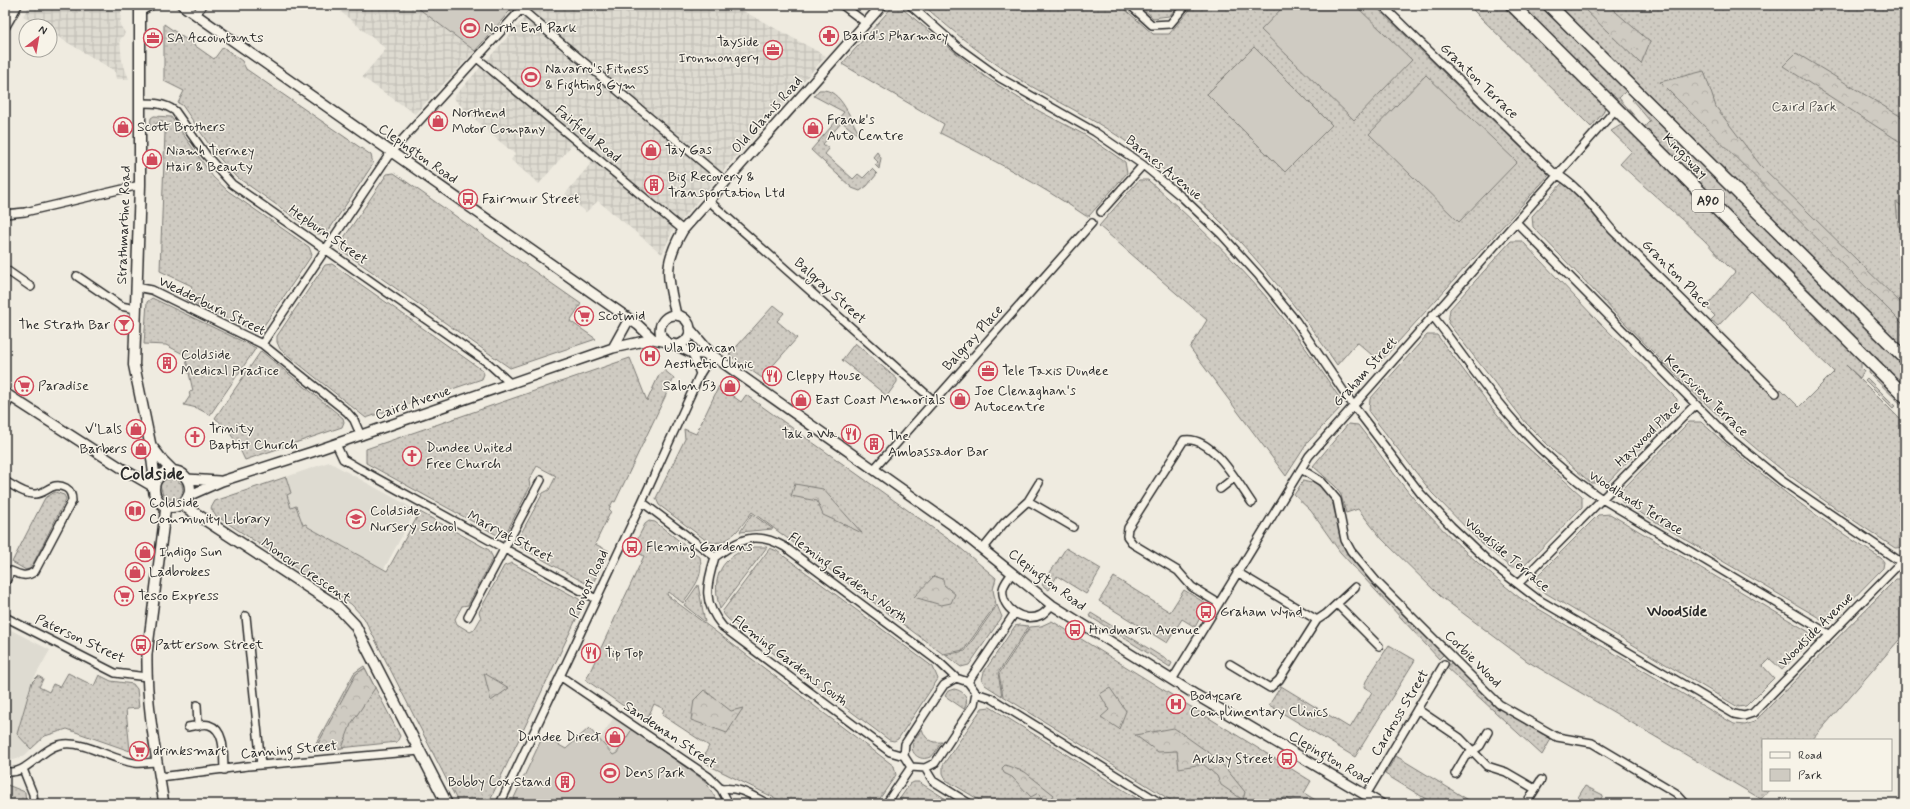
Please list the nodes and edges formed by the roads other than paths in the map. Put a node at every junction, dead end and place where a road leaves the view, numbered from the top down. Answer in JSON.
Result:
{"nodes":[{"id":1,"x":18,"y":5,"type":"edge"},
{"id":2,"x":150,"y":5,"type":"edge"},
{"id":3,"x":182,"y":5,"type":"edge"},
{"id":4,"x":203,"y":5,"type":"edge"},
{"id":5,"x":842,"y":5,"type":"edge"},
{"id":6,"x":882,"y":5,"type":"edge"},
{"id":7,"x":910,"y":5,"type":"edge"},
{"id":8,"x":1130,"y":5,"type":"edge"},
{"id":9,"x":1186,"y":5,"type":"edge"},
{"id":10,"x":1382,"y":5,"type":"edge"},
{"id":11,"x":1512,"y":5,"type":"edge"},
{"id":12,"x":1549,"y":5,"type":"edge"},
{"id":13,"x":523,"y":7,"type":"edge"},
{"id":14,"x":140,"y":8,"type":"edge"},
{"id":15,"x":196,"y":14,"type":"junction"},
{"id":16,"x":866,"y":23,"type":"junction"},
{"id":17,"x":5,"y":26,"type":"edge"},
{"id":18,"x":477,"y":58,"type":"junction"},
{"id":19,"x":141,"y":103,"type":"junction"},
{"id":20,"x":1616,"y":109,"type":"junction"},
{"id":21,"x":391,"y":152,"type":"junction"},
{"id":22,"x":1143,"y":165,"type":"junction"},
{"id":23,"x":1558,"y":174,"type":"junction"},
{"id":24,"x":726,"y":182,"type":"junction"},
{"id":25,"x":140,"y":185,"type":"junction"},
{"id":26,"x":709,"y":201,"type":"junction"},
{"id":27,"x":1102,"y":212,"type":"dead end"},
{"id":28,"x":5,"y":214,"type":"edge"},
{"id":29,"x":1516,"y":222,"type":"junction"},
{"id":30,"x":1092,"y":224,"type":"dead end"},
{"id":31,"x":683,"y":230,"type":"junction"},
{"id":32,"x":326,"y":249,"type":"junction"},
{"id":33,"x":5,"y":269,"type":"edge"},
{"id":34,"x":77,"y":276,"type":"dead end"},
{"id":35,"x":31,"y":287,"type":"dead end"},
{"id":36,"x":136,"y":287,"type":"junction"},
{"id":37,"x":135,"y":310,"type":"junction"},
{"id":38,"x":676,"y":315,"type":"junction"},
{"id":39,"x":1432,"y":315,"type":"junction"},
{"id":40,"x":629,"y":319,"type":"junction"},
{"id":41,"x":638,"y":325,"type":"junction"},
{"id":42,"x":660,"y":327,"type":"junction"},
{"id":43,"x":689,"y":328,"type":"junction"},
{"id":44,"x":653,"y":339,"type":"junction"},
{"id":45,"x":670,"y":343,"type":"junction"},
{"id":46,"x":262,"y":344,"type":"junction"},
{"id":47,"x":613,"y":348,"type":"junction"},
{"id":48,"x":692,"y":353,"type":"junction"},
{"id":49,"x":712,"y":355,"type":"junction"},
{"id":50,"x":1905,"y":358,"type":"edge"},
{"id":51,"x":700,"y":374,"type":"junction"},
{"id":52,"x":511,"y":384,"type":"junction"},
{"id":53,"x":1776,"y":393,"type":"dead end"},
{"id":54,"x":8,"y":395,"type":"edge"},
{"id":55,"x":1905,"y":396,"type":"edge"},
{"id":56,"x":934,"y":401,"type":"junction"},
{"id":57,"x":1353,"y":405,"type":"junction"},
{"id":58,"x":1695,"y":405,"type":"junction"},
{"id":59,"x":5,"y":408,"type":"edge"},
{"id":60,"x":361,"y":436,"type":"junction"},
{"id":61,"x":150,"y":443,"type":"junction"},
{"id":62,"x":336,"y":444,"type":"junction"},
{"id":63,"x":874,"y":469,"type":"junction"},
{"id":64,"x":1301,"y":469,"type":"junction"},
{"id":65,"x":173,"y":471,"type":"junction"},
{"id":66,"x":1234,"y":478,"type":"junction"},
{"id":67,"x":187,"y":479,"type":"junction"},
{"id":68,"x":541,"y":480,"type":"dead end"},
{"id":69,"x":5,"y":481,"type":"edge"},
{"id":70,"x":222,"y":481,"type":"junction"},
{"id":71,"x":1039,"y":483,"type":"dead end"},
{"id":72,"x":155,"y":484,"type":"junction"},
{"id":73,"x":1220,"y":489,"type":"dead end"},
{"id":74,"x":188,"y":496,"type":"junction"},
{"id":75,"x":1602,"y":499,"type":"junction"},
{"id":76,"x":1028,"y":501,"type":"junction"},
{"id":77,"x":642,"y":502,"type":"junction"},
{"id":78,"x":1252,"y":503,"type":"dead end"},
{"id":79,"x":181,"y":504,"type":"junction"},
{"id":80,"x":166,"y":506,"type":"junction"},
{"id":81,"x":1073,"y":527,"type":"dead end"},
{"id":82,"x":505,"y":549,"type":"junction"},
{"id":83,"x":983,"y":549,"type":"junction"},
{"id":84,"x":715,"y":558,"type":"junction"},
{"id":85,"x":1904,"y":562,"type":"edge"},
{"id":86,"x":1238,"y":572,"type":"junction"},
{"id":87,"x":1012,"y":573,"type":"junction"},
{"id":88,"x":5,"y":583,"type":"edge"},
{"id":89,"x":1518,"y":584,"type":"junction"},
{"id":90,"x":1355,"y":587,"type":"dead end"},
{"id":91,"x":596,"y":599,"type":"junction"},
{"id":92,"x":1218,"y":603,"type":"junction"},
{"id":93,"x":1052,"y":604,"type":"junction"},
{"id":94,"x":1337,"y":604,"type":"junction"},
{"id":95,"x":1014,"y":614,"type":"junction"},
{"id":96,"x":246,"y":616,"type":"dead end"},
{"id":97,"x":5,"y":617,"type":"edge"},
{"id":98,"x":468,"y":617,"type":"dead end"},
{"id":99,"x":1317,"y":620,"type":"junction"},
{"id":100,"x":1830,"y":634,"type":"junction"},
{"id":101,"x":1379,"y":646,"type":"dead end"},
{"id":102,"x":1230,"y":664,"type":"dead end"},
{"id":103,"x":1444,"y":664,"type":"dead end"},
{"id":104,"x":560,"y":676,"type":"junction"},
{"id":105,"x":147,"y":677,"type":"junction"},
{"id":106,"x":956,"y":678,"type":"junction"},
{"id":107,"x":1172,"y":680,"type":"junction"},
{"id":108,"x":968,"y":682,"type":"junction"},
{"id":109,"x":976,"y":693,"type":"junction"},
{"id":110,"x":197,"y":705,"type":"dead end"},
{"id":111,"x":1417,"y":709,"type":"junction"},
{"id":112,"x":1744,"y":716,"type":"joint"},
{"id":113,"x":198,"y":726,"type":"junction"},
{"id":114,"x":188,"y":727,"type":"dead end"},
{"id":115,"x":1488,"y":732,"type":"dead end"},
{"id":116,"x":420,"y":751,"type":"junction"},
{"id":117,"x":1473,"y":751,"type":"junction"},
{"id":118,"x":904,"y":756,"type":"junction"},
{"id":119,"x":156,"y":762,"type":"junction"},
{"id":120,"x":261,"y":765,"type":"junction"},
{"id":121,"x":911,"y":767,"type":"junction"},
{"id":122,"x":925,"y":768,"type":"junction"},
{"id":123,"x":23,"y":769,"type":"junction"},
{"id":124,"x":224,"y":770,"type":"junction"},
{"id":125,"x":5,"y":771,"type":"edge"},
{"id":126,"x":1455,"y":774,"type":"dead end"},
{"id":127,"x":160,"y":777,"type":"junction"},
{"id":128,"x":1541,"y":780,"type":"dead end"},
{"id":129,"x":721,"y":789,"type":"junction"},
{"id":130,"x":1535,"y":789,"type":"junction"},
{"id":131,"x":1366,"y":795,"type":"junction"},
{"id":132,"x":1529,"y":799,"type":"dead end"},
{"id":133,"x":34,"y":804,"type":"edge"},
{"id":134,"x":164,"y":804,"type":"edge"},
{"id":135,"x":447,"y":804,"type":"edge"},
{"id":136,"x":500,"y":804,"type":"edge"},
{"id":137,"x":730,"y":804,"type":"edge"},
{"id":138,"x":768,"y":804,"type":"edge"},
{"id":139,"x":886,"y":804,"type":"edge"},
{"id":140,"x":970,"y":804,"type":"edge"},
{"id":141,"x":1162,"y":804,"type":"edge"},
{"id":142,"x":1381,"y":804,"type":"edge"},
{"id":143,"x":1686,"y":804,"type":"edge"}],
"edges":[{"from":1,"to":17,"type":"street"},
{"from":2,"to":14,"type":"street"},
{"from":3,"to":15,"type":"street","name":"Clepington Road"},
{"from":4,"to":15,"type":"street"},
{"from":5,"to":16,"type":"street"},
{"from":6,"to":16,"type":"street","name":"Old Glamis Road"},
{"from":7,"to":22,"type":"street","name":"Barnes Avenue"},
{"from":8,"to":9,"type":"street"},
{"from":10,"to":23,"type":"street","name":"Granton Terrace"},
{"from":11,"to":20,"type":"highway","name":"Kingsway","number":"A90"},
{"from":12,"to":50,"type":"highway","name":"Kingsway","number":"A90"},
{"from":13,"to":18,"type":"street"},
{"from":13,"to":24,"type":"street"},
{"from":14,"to":19,"type":"main road","name":"Strathmartine Road"},
{"from":15,"to":21,"type":"street","name":"Clepington Road"},
{"from":16,"to":24,"type":"street","name":"Old Glamis Road"},
{"from":18,"to":21,"type":"street"},
{"from":18,"to":31,"type":"street","name":"Fairfield Road"},
{"from":19,"to":25,"type":"main road","name":"Strathmartine Road"},
{"from":19,"to":32,"type":"street","name":"Hepburn Street"},
{"from":20,"to":23,"type":"street","name":"Graham Street"},
{"from":20,"to":55,"type":"highway","name":"Kingsway","number":"A90"},
{"from":21,"to":32,"type":"street"},
{"from":21,"to":40,"type":"street","name":"Clepington Road"},
{"from":22,"to":27,"type":"street"},
{"from":22,"to":57,"type":"street","name":"Barnes Avenue"},
{"from":23,"to":29,"type":"street","name":"Graham Street"},
{"from":23,"to":53,"type":"street","name":"Granton Place"},
{"from":24,"to":26,"type":"street","name":"Old Glamis Road"},
{"from":25,"to":28,"type":"street"},
{"from":25,"to":36,"type":"main road","name":"Strathmartine Road"},
{"from":26,"to":31,"type":"street","name":"Old Glamis Road"},
{"from":26,"to":56,"type":"street","name":"Balgray Street"},
{"from":29,"to":39,"type":"street","name":"Graham Street"},
{"from":29,"to":58,"type":"street","name":"Kerrsview Terrace"},
{"from":30,"to":56,"type":"street","name":"Balgray Place"},
{"from":31,"to":38,"type":"street","name":"Old Glamis Road"},
{"from":32,"to":46,"type":"street"},
{"from":32,"to":52,"type":"street","name":"Hepburn Street"},
{"from":33,"to":35,"type":"street"},
{"from":34,"to":37,"type":"street"},
{"from":36,"to":37,"type":"main road","name":"Strathmartine Road"},
{"from":36,"to":46,"type":"street","name":"Wedderburn Street"},
{"from":37,"to":61,"type":"main road","name":"Strathmartine Road"},
{"from":38,"to":42,"type":"street"},
{"from":38,"to":43,"type":"street","name":"Clepington Road"},
{"from":39,"to":57,"type":"street","name":"Graham Street"},
{"from":39,"to":75,"type":"street","name":"Woodlands Terrace"},
{"from":40,"to":41,"type":"street","name":"Clepington Road"},
{"from":40,"to":47,"type":"street"},
{"from":41,"to":42,"type":"street","name":"Clepington Road"},
{"from":41,"to":44,"type":"street","name":"Clepington Road"},
{"from":42,"to":45,"type":"street"},
{"from":43,"to":45,"type":"street"},
{"from":43,"to":49,"type":"street","name":"Clepington Road"},
{"from":44,"to":45,"type":"street","name":"Clepington Road"},
{"from":44,"to":47,"type":"street","name":"Caird Avenue"},
{"from":45,"to":48,"type":"street","name":"Clepington Road"},
{"from":46,"to":60,"type":"street","name":"Wedderburn Street"},
{"from":47,"to":52,"type":"street","name":"Caird Avenue"},
{"from":48,"to":49,"type":"street","name":"Clepington Road"},
{"from":48,"to":51,"type":"street"},
{"from":49,"to":51,"type":"street","name":"Provost Road"},
{"from":49,"to":63,"type":"street","name":"Clepington Road"},
{"from":51,"to":77,"type":"street","name":"Provost Road"},
{"from":52,"to":60,"type":"street","name":"Caird Avenue"},
{"from":54,"to":59,"type":"street"},
{"from":54,"to":72,"type":"street"},
{"from":56,"to":63,"type":"street","name":"Balgray Place"},
{"from":57,"to":64,"type":"street","name":"Graham Street"},
{"from":57,"to":89,"type":"street","name":"Woodside Terrace"},
{"from":58,"to":75,"type":"street","name":"Haywood Place"},
{"from":58,"to":85,"type":"street","name":"Kerrsview Terrace"},
{"from":60,"to":62,"type":"street","name":"Caird Avenue"},
{"from":61,"to":65,"type":"main road","name":"Strathmartine Road"},
{"from":61,"to":72,"type":"main road","name":"Strathmartine Road"},
{"from":62,"to":70,"type":"street","name":"Caird Avenue"},
{"from":62,"to":82,"type":"street","name":"Marryat Street"},
{"from":63,"to":83,"type":"street","name":"Clepington Road"},
{"from":64,"to":86,"type":"street","name":"Graham Street"},
{"from":64,"to":143,"type":"street","name":"Corbie Wood"},
{"from":65,"to":67,"type":"main road"},
{"from":65,"to":72,"type":"main road"},
{"from":66,"to":73,"type":"street"},
{"from":66,"to":78,"type":"street"},
{"from":66,"to":92,"type":"street"},
{"from":67,"to":70,"type":"street","name":"Caird Avenue"},
{"from":67,"to":74,"type":"main road"},
{"from":68,"to":82,"type":"street"},
{"from":69,"to":88,"type":"street"},
{"from":70,"to":74,"type":"street","name":"Caird Avenue"},
{"from":71,"to":76,"type":"street"},
{"from":72,"to":80,"type":"main road"},
{"from":74,"to":79,"type":"main road"},
{"from":75,"to":89,"type":"street","name":"Haywood Place"},
{"from":75,"to":100,"type":"street","name":"Woodlands Terrace"},
{"from":76,"to":81,"type":"street"},
{"from":76,"to":83,"type":"street"},
{"from":77,"to":84,"type":"street"},
{"from":77,"to":91,"type":"street","name":"Provost Road"},
{"from":79,"to":80,"type":"main road"},
{"from":79,"to":116,"type":"main road","name":"Moncur Crescent"},
{"from":80,"to":105,"type":"street"},
{"from":82,"to":91,"type":"street","name":"Marryat Street"},
{"from":82,"to":98,"type":"street"},
{"from":83,"to":87,"type":"street","name":"Clepington Road"},
{"from":84,"to":106,"type":"street","name":"Fleming Gardens North"},
{"from":84,"to":118,"type":"street","name":"Fleming Gardens South"},
{"from":85,"to":100,"type":"street","name":"Woodside Avenue"},
{"from":86,"to":92,"type":"street","name":"Graham Street"},
{"from":86,"to":99,"type":"street"},
{"from":87,"to":93,"type":"street","name":"Clepington Road"},
{"from":87,"to":95,"type":"street"},
{"from":89,"to":112,"type":"street","name":"Woodside Terrace"},
{"from":90,"to":94,"type":"street"},
{"from":91,"to":104,"type":"street","name":"Provost Road"},
{"from":92,"to":107,"type":"street","name":"Graham Street"},
{"from":93,"to":95,"type":"street"},
{"from":93,"to":107,"type":"street","name":"Clepington Road"},
{"from":94,"to":99,"type":"street"},
{"from":94,"to":101,"type":"street"},
{"from":95,"to":108,"type":"street"},
{"from":96,"to":120,"type":"street"},
{"from":97,"to":105,"type":"street","name":"Paterson Street"},
{"from":99,"to":102,"type":"street"},
{"from":100,"to":112,"type":"street","name":"Woodside Avenue"},
{"from":103,"to":111,"type":"street","name":"Cardross Street"},
{"from":104,"to":129,"type":"street","name":"Sandeman Street"},
{"from":104,"to":136,"type":"street","name":"Provost Road"},
{"from":105,"to":119,"type":"street"},
{"from":106,"to":108,"type":"street"},
{"from":106,"to":118,"type":"street"},
{"from":107,"to":131,"type":"street","name":"Clepington Road"},
{"from":108,"to":109,"type":"street"},
{"from":109,"to":122,"type":"street"},
{"from":109,"to":141,"type":"street"},
{"from":110,"to":113,"type":"street"},
{"from":111,"to":117,"type":"street"},
{"from":111,"to":131,"type":"street","name":"Cardross Street"},
{"from":113,"to":114,"type":"street"},
{"from":113,"to":124,"type":"street"},
{"from":115,"to":117,"type":"street"},
{"from":116,"to":120,"type":"street","name":"Canning Street"},
{"from":116,"to":135,"type":"main road","name":"Moncur Crescent"},
{"from":117,"to":126,"type":"street"},
{"from":117,"to":130,"type":"street"},
{"from":118,"to":121,"type":"street"},
{"from":119,"to":123,"type":"street"},
{"from":119,"to":127,"type":"street"},
{"from":120,"to":124,"type":"street","name":"Canning Street"},
{"from":121,"to":122,"type":"street"},
{"from":121,"to":139,"type":"street"},
{"from":122,"to":140,"type":"street"},
{"from":123,"to":125,"type":"street"},
{"from":123,"to":133,"type":"street"},
{"from":124,"to":127,"type":"street","name":"Canning Street"},
{"from":127,"to":134,"type":"street"},
{"from":128,"to":130,"type":"street"},
{"from":129,"to":137,"type":"street"},
{"from":129,"to":138,"type":"street","name":"Sandeman Street"},
{"from":130,"to":132,"type":"street"},
{"from":131,"to":142,"type":"street","name":"Clepington Road"}]}
